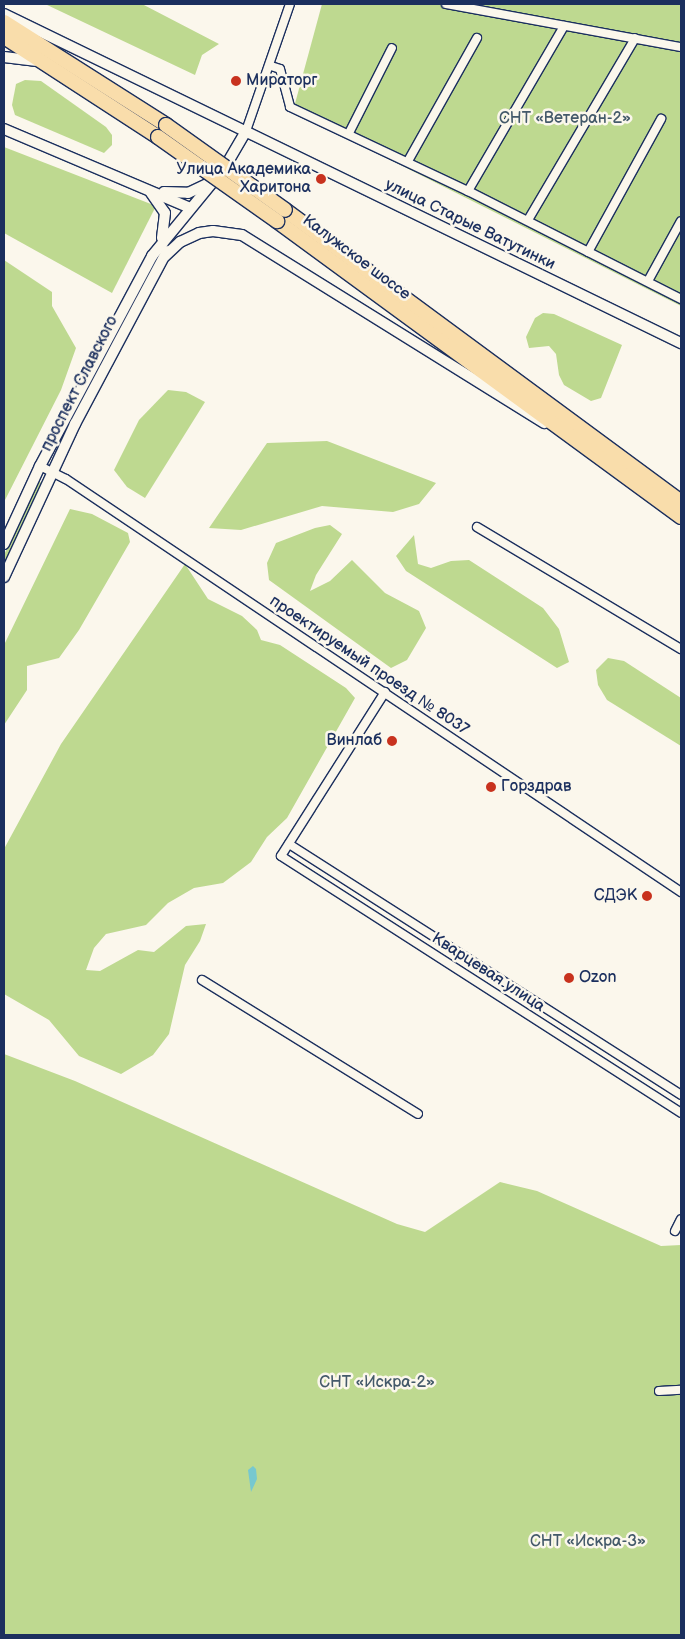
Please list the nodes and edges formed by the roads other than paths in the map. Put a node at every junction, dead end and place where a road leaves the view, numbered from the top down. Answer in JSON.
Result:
{"nodes":[{"id":1,"x":290,"y":4,"type":"edge"},
{"id":2,"x":446,"y":4,"type":"edge"},
{"id":3,"x":4,"y":14,"type":"edge"},
{"id":4,"x":4,"y":22,"type":"edge"},
{"id":5,"x":564,"y":26,"type":"junction"},
{"id":6,"x":4,"y":37,"type":"edge"},
{"id":7,"x":477,"y":38,"type":"dead end"},
{"id":8,"x":635,"y":38,"type":"junction"},
{"id":9,"x":681,"y":47,"type":"edge"},
{"id":10,"x":392,"y":48,"type":"dead end"},
{"id":11,"x":4,"y":57,"type":"edge"},
{"id":12,"x":48,"y":64,"type":"junction"},
{"id":13,"x":271,"y":66,"type":"junction"},
{"id":14,"x":661,"y":119,"type":"dead end"},
{"id":15,"x":4,"y":129,"type":"edge"},
{"id":16,"x":162,"y":131,"type":"junction"},
{"id":17,"x":246,"y":131,"type":"junction"},
{"id":18,"x":349,"y":133,"type":"junction"},
{"id":19,"x":408,"y":161,"type":"junction"},
{"id":20,"x":214,"y":179,"type":"junction"},
{"id":21,"x":142,"y":187,"type":"junction"},
{"id":22,"x":468,"y":191,"type":"junction"},
{"id":23,"x":190,"y":208,"type":"junction"},
{"id":24,"x":281,"y":216,"type":"junction"},
{"id":25,"x":528,"y":220,"type":"junction"},
{"id":26,"x":681,"y":221,"type":"edge"},
{"id":27,"x":160,"y":243,"type":"junction"},
{"id":28,"x":588,"y":252,"type":"junction"},
{"id":29,"x":164,"y":256,"type":"junction"},
{"id":30,"x":648,"y":281,"type":"junction"},
{"id":31,"x":681,"y":299,"type":"edge"},
{"id":32,"x":681,"y":343,"type":"edge"},
{"id":33,"x":573,"y":441,"type":"junction"},
{"id":34,"x":40,"y":466,"type":"junction"},
{"id":35,"x":52,"y":472,"type":"junction"},
{"id":36,"x":681,"y":502,"type":"edge"},
{"id":37,"x":681,"y":518,"type":"edge"},
{"id":38,"x":477,"y":527,"type":"dead end"},
{"id":39,"x":4,"y":544,"type":"edge"},
{"id":40,"x":4,"y":577,"type":"edge"},
{"id":41,"x":681,"y":649,"type":"edge"},
{"id":42,"x":385,"y":692,"type":"junction"},
{"id":43,"x":289,"y":844,"type":"junction"},
{"id":44,"x":681,"y":892,"type":"edge"},
{"id":45,"x":202,"y":980,"type":"dead end"},
{"id":46,"x":681,"y":1096,"type":"edge"},
{"id":47,"x":681,"y":1113,"type":"edge"},
{"id":48,"x":418,"y":1114,"type":"dead end"},
{"id":49,"x":681,"y":1219,"type":"edge"},
{"id":50,"x":675,"y":1231,"type":"dead end"},
{"id":51,"x":681,"y":1390,"type":"edge"},
{"id":52,"x":659,"y":1391,"type":"dead end"}],
"edges":[{"from":1,"to":13,"type":"street"},
{"from":2,"to":5,"type":"street"},
{"from":3,"to":17,"type":"main road"},
{"from":4,"to":16,"type":"highway","name":"Калужское шоссе"},
{"from":5,"to":8,"type":"street"},
{"from":5,"to":22,"type":"street"},
{"from":6,"to":12,"type":"highway","name":"Калужское шоссе"},
{"from":7,"to":19,"type":"street"},
{"from":8,"to":9,"type":"street"},
{"from":8,"to":25,"type":"street"},
{"from":10,"to":18,"type":"street"},
{"from":11,"to":12,"type":"main road"},
{"from":12,"to":16,"type":"highway","name":"Калужское шоссе"},
{"from":13,"to":17,"type":"street"},
{"from":13,"to":18,"type":"street"},
{"from":14,"to":28,"type":"street"},
{"from":15,"to":21,"type":"main road"},
{"from":16,"to":24,"type":"highway","name":"Калужское шоссе","bridge":true},
{"from":17,"to":20,"type":"main road","name":"проспект Славского"},
{"from":17,"to":32,"type":"main road","name":"улица Старые Ватутинки"},
{"from":18,"to":19,"type":"street"},
{"from":19,"to":22,"type":"street"},
{"from":20,"to":21,"type":"main road"},
{"from":20,"to":23,"type":"main road","name":"проспект Славского"},
{"from":21,"to":23,"type":"main road"},
{"from":21,"to":27,"type":"main road"},
{"from":22,"to":25,"type":"street"},
{"from":23,"to":27,"type":"main road","name":"проспект Славского"},
{"from":23,"to":29,"type":"main road","name":"проспект Славского"},
{"from":24,"to":33,"type":"highway","name":"Калужское шоссе"},
{"from":24,"to":36,"type":"highway","name":"Калужское шоссе"},
{"from":25,"to":28,"type":"street"},
{"from":26,"to":30,"type":"street"},
{"from":27,"to":34,"type":"main road","name":"проспект Славского"},
{"from":28,"to":30,"type":"street"},
{"from":29,"to":33,"type":"main road"},
{"from":29,"to":35,"type":"main road","name":"проспект Славского"},
{"from":30,"to":31,"type":"street"},
{"from":33,"to":37,"type":"highway","name":"Калужское шоссе"},
{"from":34,"to":35,"type":"street","name":"проектируемый проезд № 8037"},
{"from":34,"to":39,"type":"main road","name":"проспект Славского"},
{"from":35,"to":40,"type":"main road","name":"проспект Славского"},
{"from":35,"to":42,"type":"street","name":"проектируемый проезд № 8037"},
{"from":38,"to":41,"type":"street"},
{"from":42,"to":43,"type":"street"},
{"from":42,"to":44,"type":"street","name":"проектируемый проезд № 8037"},
{"from":43,"to":46,"type":"street","name":"Кварцевая улица"},
{"from":43,"to":47,"type":"street","name":"Кварцевая улица"},
{"from":45,"to":48,"type":"street"},
{"from":49,"to":50,"type":"street"},
{"from":51,"to":52,"type":"street"}]}
